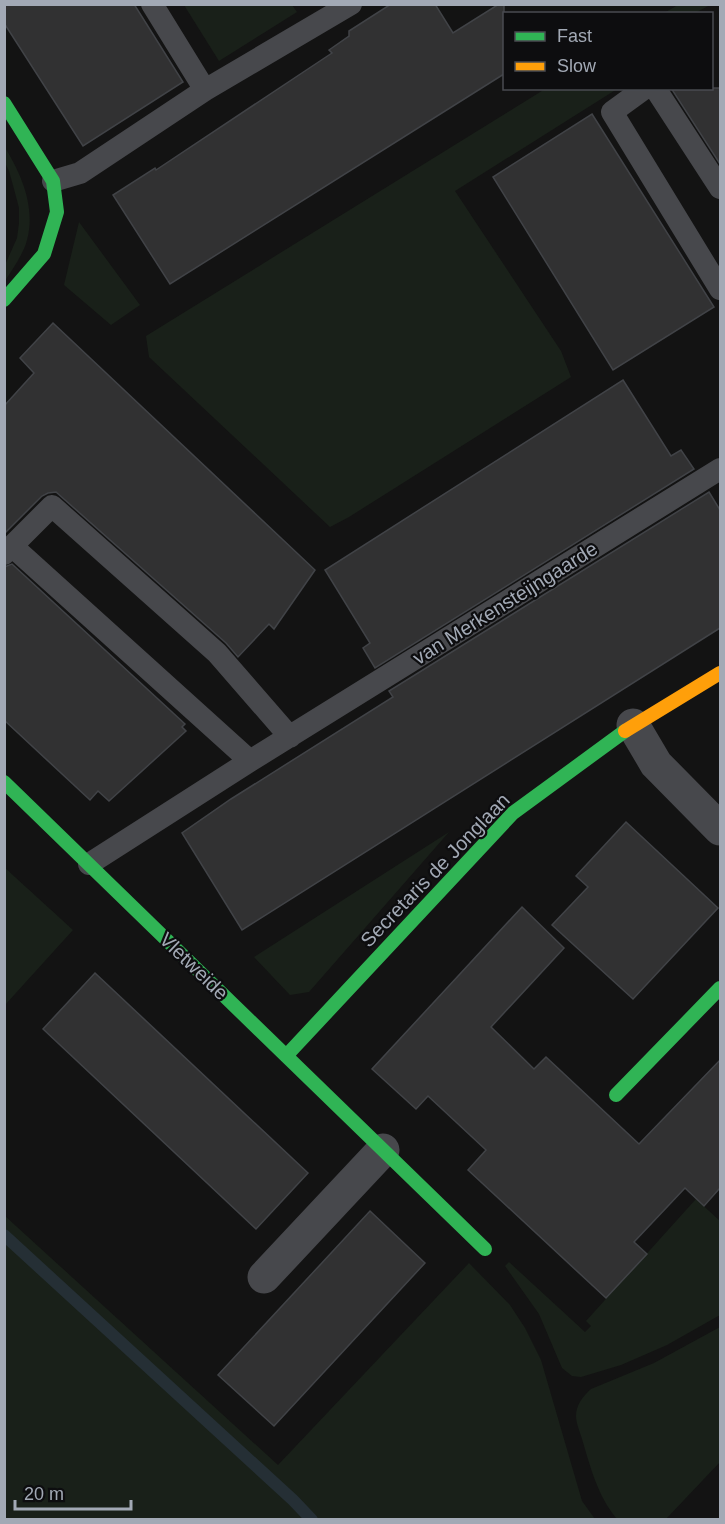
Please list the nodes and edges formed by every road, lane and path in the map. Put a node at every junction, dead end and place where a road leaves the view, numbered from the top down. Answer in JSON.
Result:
{"nodes":[{"id":1,"x":152,"y":4,"type":"edge"},
{"id":2,"x":351,"y":4,"type":"edge"},
{"id":3,"x":321,"y":12,"type":"edge"},
{"id":4,"x":205,"y":90,"type":"junction"},
{"id":5,"x":642,"y":90,"type":"edge"},
{"id":6,"x":656,"y":90,"type":"edge"},
{"id":7,"x":4,"y":103,"type":"edge"},
{"id":8,"x":53,"y":181,"type":"junction"},
{"id":9,"x":720,"y":188,"type":"edge"},
{"id":10,"x":720,"y":290,"type":"edge"},
{"id":11,"x":4,"y":300,"type":"edge"},
{"id":12,"x":720,"y":469,"type":"edge"},
{"id":13,"x":8,"y":550,"type":"edge"},
{"id":14,"x":720,"y":673,"type":"edge"},
{"id":15,"x":633,"y":725,"type":"junction"},
{"id":16,"x":290,"y":737,"type":"junction"},
{"id":17,"x":250,"y":761,"type":"junction"},
{"id":18,"x":4,"y":782,"type":"edge"},
{"id":19,"x":720,"y":829,"type":"edge"},
{"id":20,"x":89,"y":864,"type":"junction"},
{"id":21,"x":720,"y":988,"type":"edge"},
{"id":22,"x":286,"y":1056,"type":"junction"},
{"id":23,"x":615,"y":1095,"type":"dead end"},
{"id":24,"x":383,"y":1150,"type":"junction"},
{"id":25,"x":486,"y":1249,"type":"dead end"},
{"id":26,"x":264,"y":1277,"type":"dead end"}],
"edges":[{"from":1,"to":4,"type":"lane"},
{"from":2,"to":3,"type":"lane"},
{"from":3,"to":4,"type":"lane"},
{"from":4,"to":8,"type":"lane"},
{"from":5,"to":10,"type":"lane"},
{"from":6,"to":9,"type":"lane"},
{"from":7,"to":8,"type":"street"},
{"from":8,"to":11,"type":"street"},
{"from":12,"to":16,"type":"lane","name":"van Merkensteijngaarde"},
{"from":13,"to":16,"type":"lane"},
{"from":13,"to":17,"type":"lane"},
{"from":14,"to":15,"type":"street","name":"Secretaris de Jonglaan"},
{"from":15,"to":19,"type":"street"},
{"from":15,"to":22,"type":"street","name":"Secretaris de Jonglaan"},
{"from":16,"to":17,"type":"lane","name":"van Merkensteijngaarde"},
{"from":17,"to":20,"type":"lane","name":"van Merkensteijngaarde"},
{"from":18,"to":20,"type":"street","name":"Vletweide"},
{"from":20,"to":22,"type":"street","name":"Vletweide"},
{"from":21,"to":23,"type":"street"},
{"from":22,"to":24,"type":"street","name":"Vletweide"},
{"from":24,"to":25,"type":"street","name":"Vletweide"},
{"from":24,"to":26,"type":"street"}]}
